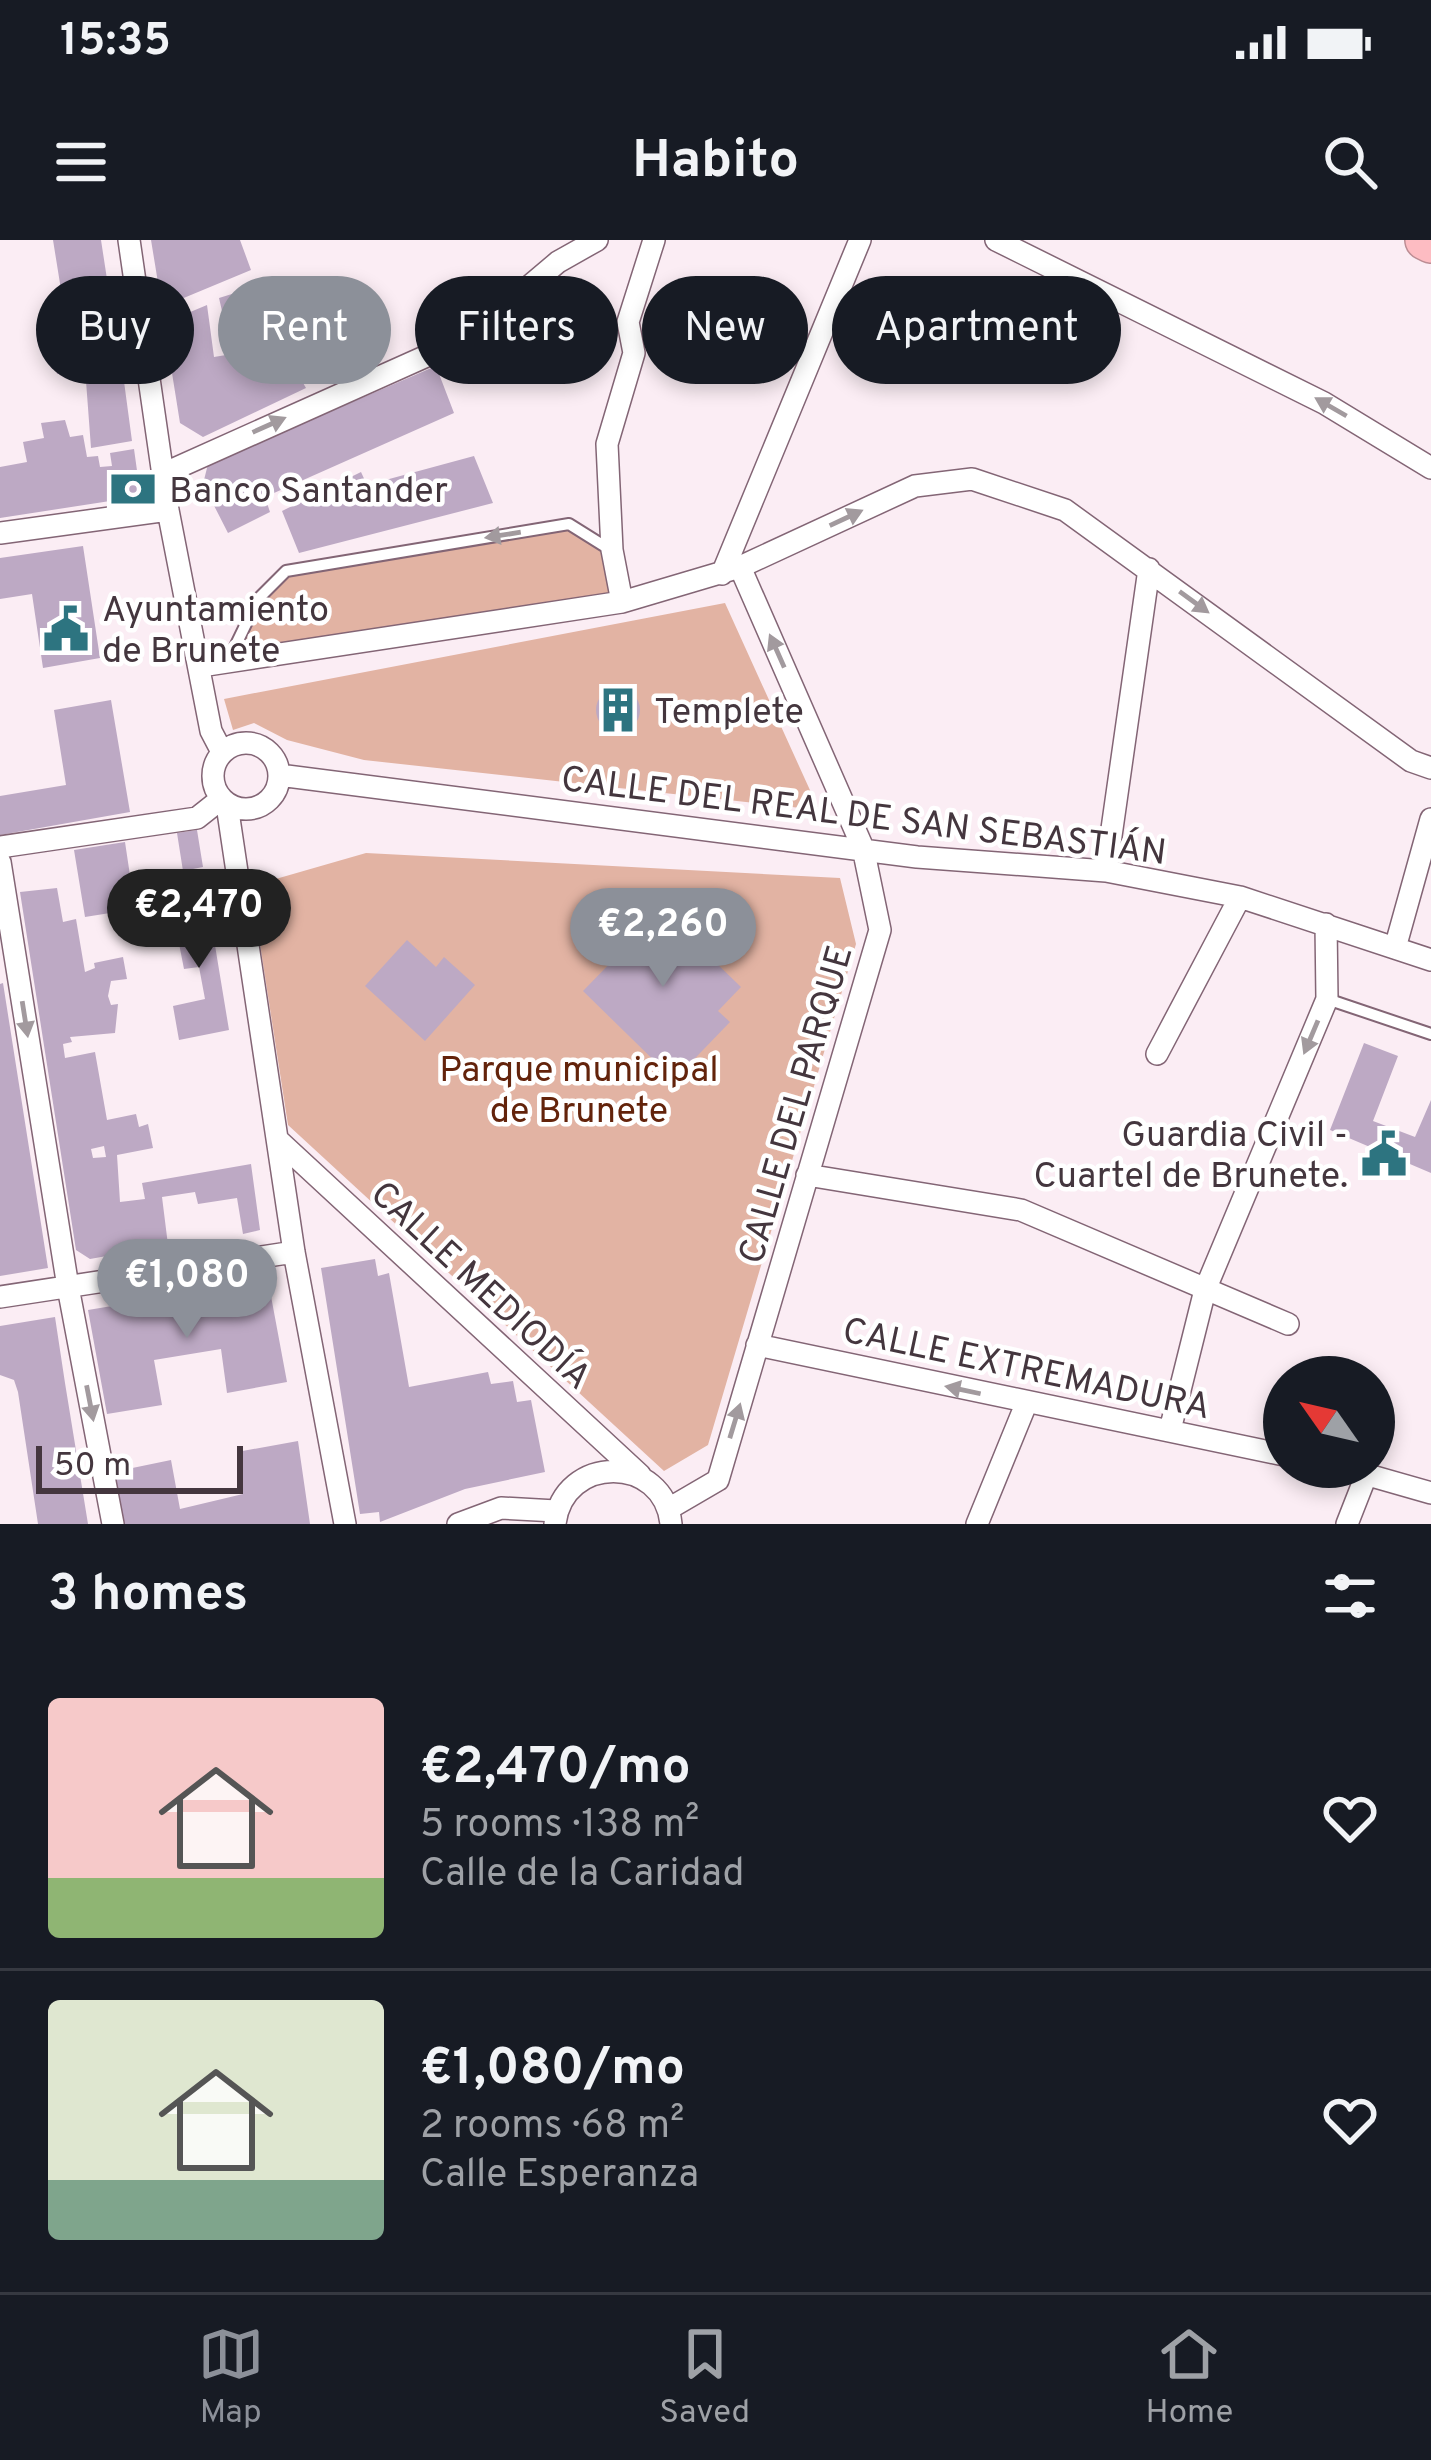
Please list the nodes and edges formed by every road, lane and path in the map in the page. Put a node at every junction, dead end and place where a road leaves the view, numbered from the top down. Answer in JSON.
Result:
{"nodes":[{"id":1,"x":129,"y":240,"type":"edge"},
{"id":2,"x":597,"y":240,"type":"edge"},
{"id":3,"x":654,"y":240,"type":"edge"},
{"id":4,"x":860,"y":240,"type":"edge"},
{"id":5,"x":996,"y":240,"type":"edge"},
{"id":6,"x":1431,"y":468,"type":"edge"},
{"id":7,"x":163,"y":474,"type":"junction"},
{"id":8,"x":168,"y":510,"type":"junction"},
{"id":9,"x":0,"y":532,"type":"edge"},
{"id":10,"x":612,"y":550,"type":"junction"},
{"id":11,"x":1149,"y":568,"type":"junction"},
{"id":12,"x":731,"y":570,"type":"junction"},
{"id":13,"x":622,"y":602,"type":"junction"},
{"id":14,"x":229,"y":659,"type":"junction"},
{"id":15,"x":201,"y":666,"type":"junction"},
{"id":16,"x":222,"y":752,"type":"junction"},
{"id":17,"x":1431,"y":768,"type":"edge"},
{"id":18,"x":279,"y":775,"type":"junction"},
{"id":19,"x":224,"y":802,"type":"junction"},
{"id":20,"x":1431,"y":819,"type":"edge"},
{"id":21,"x":0,"y":847,"type":"edge"},
{"id":22,"x":863,"y":848,"type":"junction"},
{"id":23,"x":0,"y":862,"type":"edge"},
{"id":24,"x":1106,"y":871,"type":"junction"},
{"id":25,"x":1240,"y":897,"type":"junction"},
{"id":26,"x":1326,"y":924,"type":"junction"},
{"id":27,"x":1396,"y":948,"type":"junction"},
{"id":28,"x":1431,"y":960,"type":"edge"},
{"id":29,"x":1327,"y":999,"type":"junction"},
{"id":30,"x":1431,"y":1034,"type":"edge"},
{"id":31,"x":1157,"y":1054,"type":"dead end"},
{"id":32,"x":279,"y":1141,"type":"junction"},
{"id":33,"x":807,"y":1175,"type":"junction"},
{"id":34,"x":294,"y":1252,"type":"junction"},
{"id":35,"x":68,"y":1287,"type":"junction"},
{"id":36,"x":1204,"y":1291,"type":"junction"},
{"id":37,"x":0,"y":1297,"type":"edge"},
{"id":38,"x":1288,"y":1324,"type":"dead end"},
{"id":39,"x":758,"y":1345,"type":"junction"},
{"id":40,"x":1026,"y":1404,"type":"junction"},
{"id":41,"x":1171,"y":1430,"type":"junction"},
{"id":42,"x":1263,"y":1450,"type":"edge"},
{"id":43,"x":640,"y":1475,"type":"junction"},
{"id":44,"x":1395,"y":1482,"type":"edge"},
{"id":45,"x":1360,"y":1488,"type":"edge"},
{"id":46,"x":1431,"y":1493,"type":"edge"},
{"id":47,"x":670,"y":1516,"type":"edge"},
{"id":48,"x":555,"y":1517,"type":"edge"},
{"id":49,"x":113,"y":1524,"type":"edge"},
{"id":50,"x":345,"y":1524,"type":"edge"},
{"id":51,"x":458,"y":1524,"type":"edge"},
{"id":52,"x":977,"y":1524,"type":"edge"},
{"id":53,"x":1347,"y":1524,"type":"edge"}],
"edges":[{"from":1,"to":7,"type":"street"},
{"from":7,"to":2,"type":"street","one_way":true},
{"from":3,"to":10,"type":"street"},
{"from":4,"to":12,"type":"street"},
{"from":6,"to":5,"type":"street","one_way":true},
{"from":7,"to":8,"type":"street"},
{"from":8,"to":9,"type":"street"},
{"from":8,"to":15,"type":"street"},
{"from":10,"to":13,"type":"street"},
{"from":10,"to":14,"type":"lane","one_way":true},
{"from":12,"to":11,"type":"street","one_way":true},
{"from":11,"to":17,"type":"street","one_way":true},
{"from":11,"to":24,"type":"street"},
{"from":12,"to":13,"type":"street"},
{"from":22,"to":12,"type":"street","name":"CALLE DEL PARQUE","one_way":true},
{"from":13,"to":14,"type":"street"},
{"from":14,"to":15,"type":"street"},
{"from":15,"to":16,"type":"street"},
{"from":16,"to":18,"type":"street"},
{"from":16,"to":19,"type":"street"},
{"from":18,"to":19,"type":"street"},
{"from":18,"to":22,"type":"street","name":"CALLE DEL REAL DE SAN SEBASTIÁN"},
{"from":19,"to":21,"type":"street"},
{"from":19,"to":32,"type":"street"},
{"from":20,"to":27,"type":"street"},
{"from":22,"to":24,"type":"street","name":"CALLE DEL REAL DE SAN SEBASTIÁN"},
{"from":22,"to":33,"type":"street","name":"CALLE DEL PARQUE"},
{"from":23,"to":35,"type":"street","one_way":true},
{"from":24,"to":25,"type":"street","name":"CALLE DEL REAL DE SAN SEBASTIÁN"},
{"from":25,"to":26,"type":"street","name":"CALLE DEL REAL DE SAN SEBASTIÁN"},
{"from":25,"to":31,"type":"street"},
{"from":26,"to":27,"type":"street","name":"CALLE DEL REAL DE SAN SEBASTIÁN"},
{"from":26,"to":29,"type":"street"},
{"from":27,"to":28,"type":"street","name":"CALLE DEL REAL DE SAN SEBASTIÁN"},
{"from":29,"to":30,"type":"lane"},
{"from":29,"to":36,"type":"street","one_way":true},
{"from":32,"to":34,"type":"street"},
{"from":32,"to":43,"type":"street","name":"CALLE MEDIODÍA"},
{"from":33,"to":36,"type":"street"},
{"from":33,"to":39,"type":"street","name":"CALLE DEL PARQUE"},
{"from":34,"to":35,"type":"street"},
{"from":34,"to":50,"type":"street"},
{"from":35,"to":37,"type":"street"},
{"from":35,"to":49,"type":"street","one_way":true},
{"from":36,"to":38,"type":"street"},
{"from":36,"to":41,"type":"street"},
{"from":40,"to":39,"type":"street","name":"CALLE EXTREMADURA","one_way":true},
{"from":47,"to":39,"type":"street","name":"CALLE DEL PARQUE","one_way":true},
{"from":40,"to":41,"type":"street","name":"CALLE EXTREMADURA"},
{"from":40,"to":52,"type":"street"},
{"from":41,"to":42,"type":"street","name":"CALLE EXTREMADURA"},
{"from":43,"to":47,"type":"street","name":"CALLE MEDIODÍA"},
{"from":43,"to":48,"type":"street"},
{"from":44,"to":46,"type":"street"},
{"from":45,"to":53,"type":"street"},
{"from":48,"to":51,"type":"street"}]}
